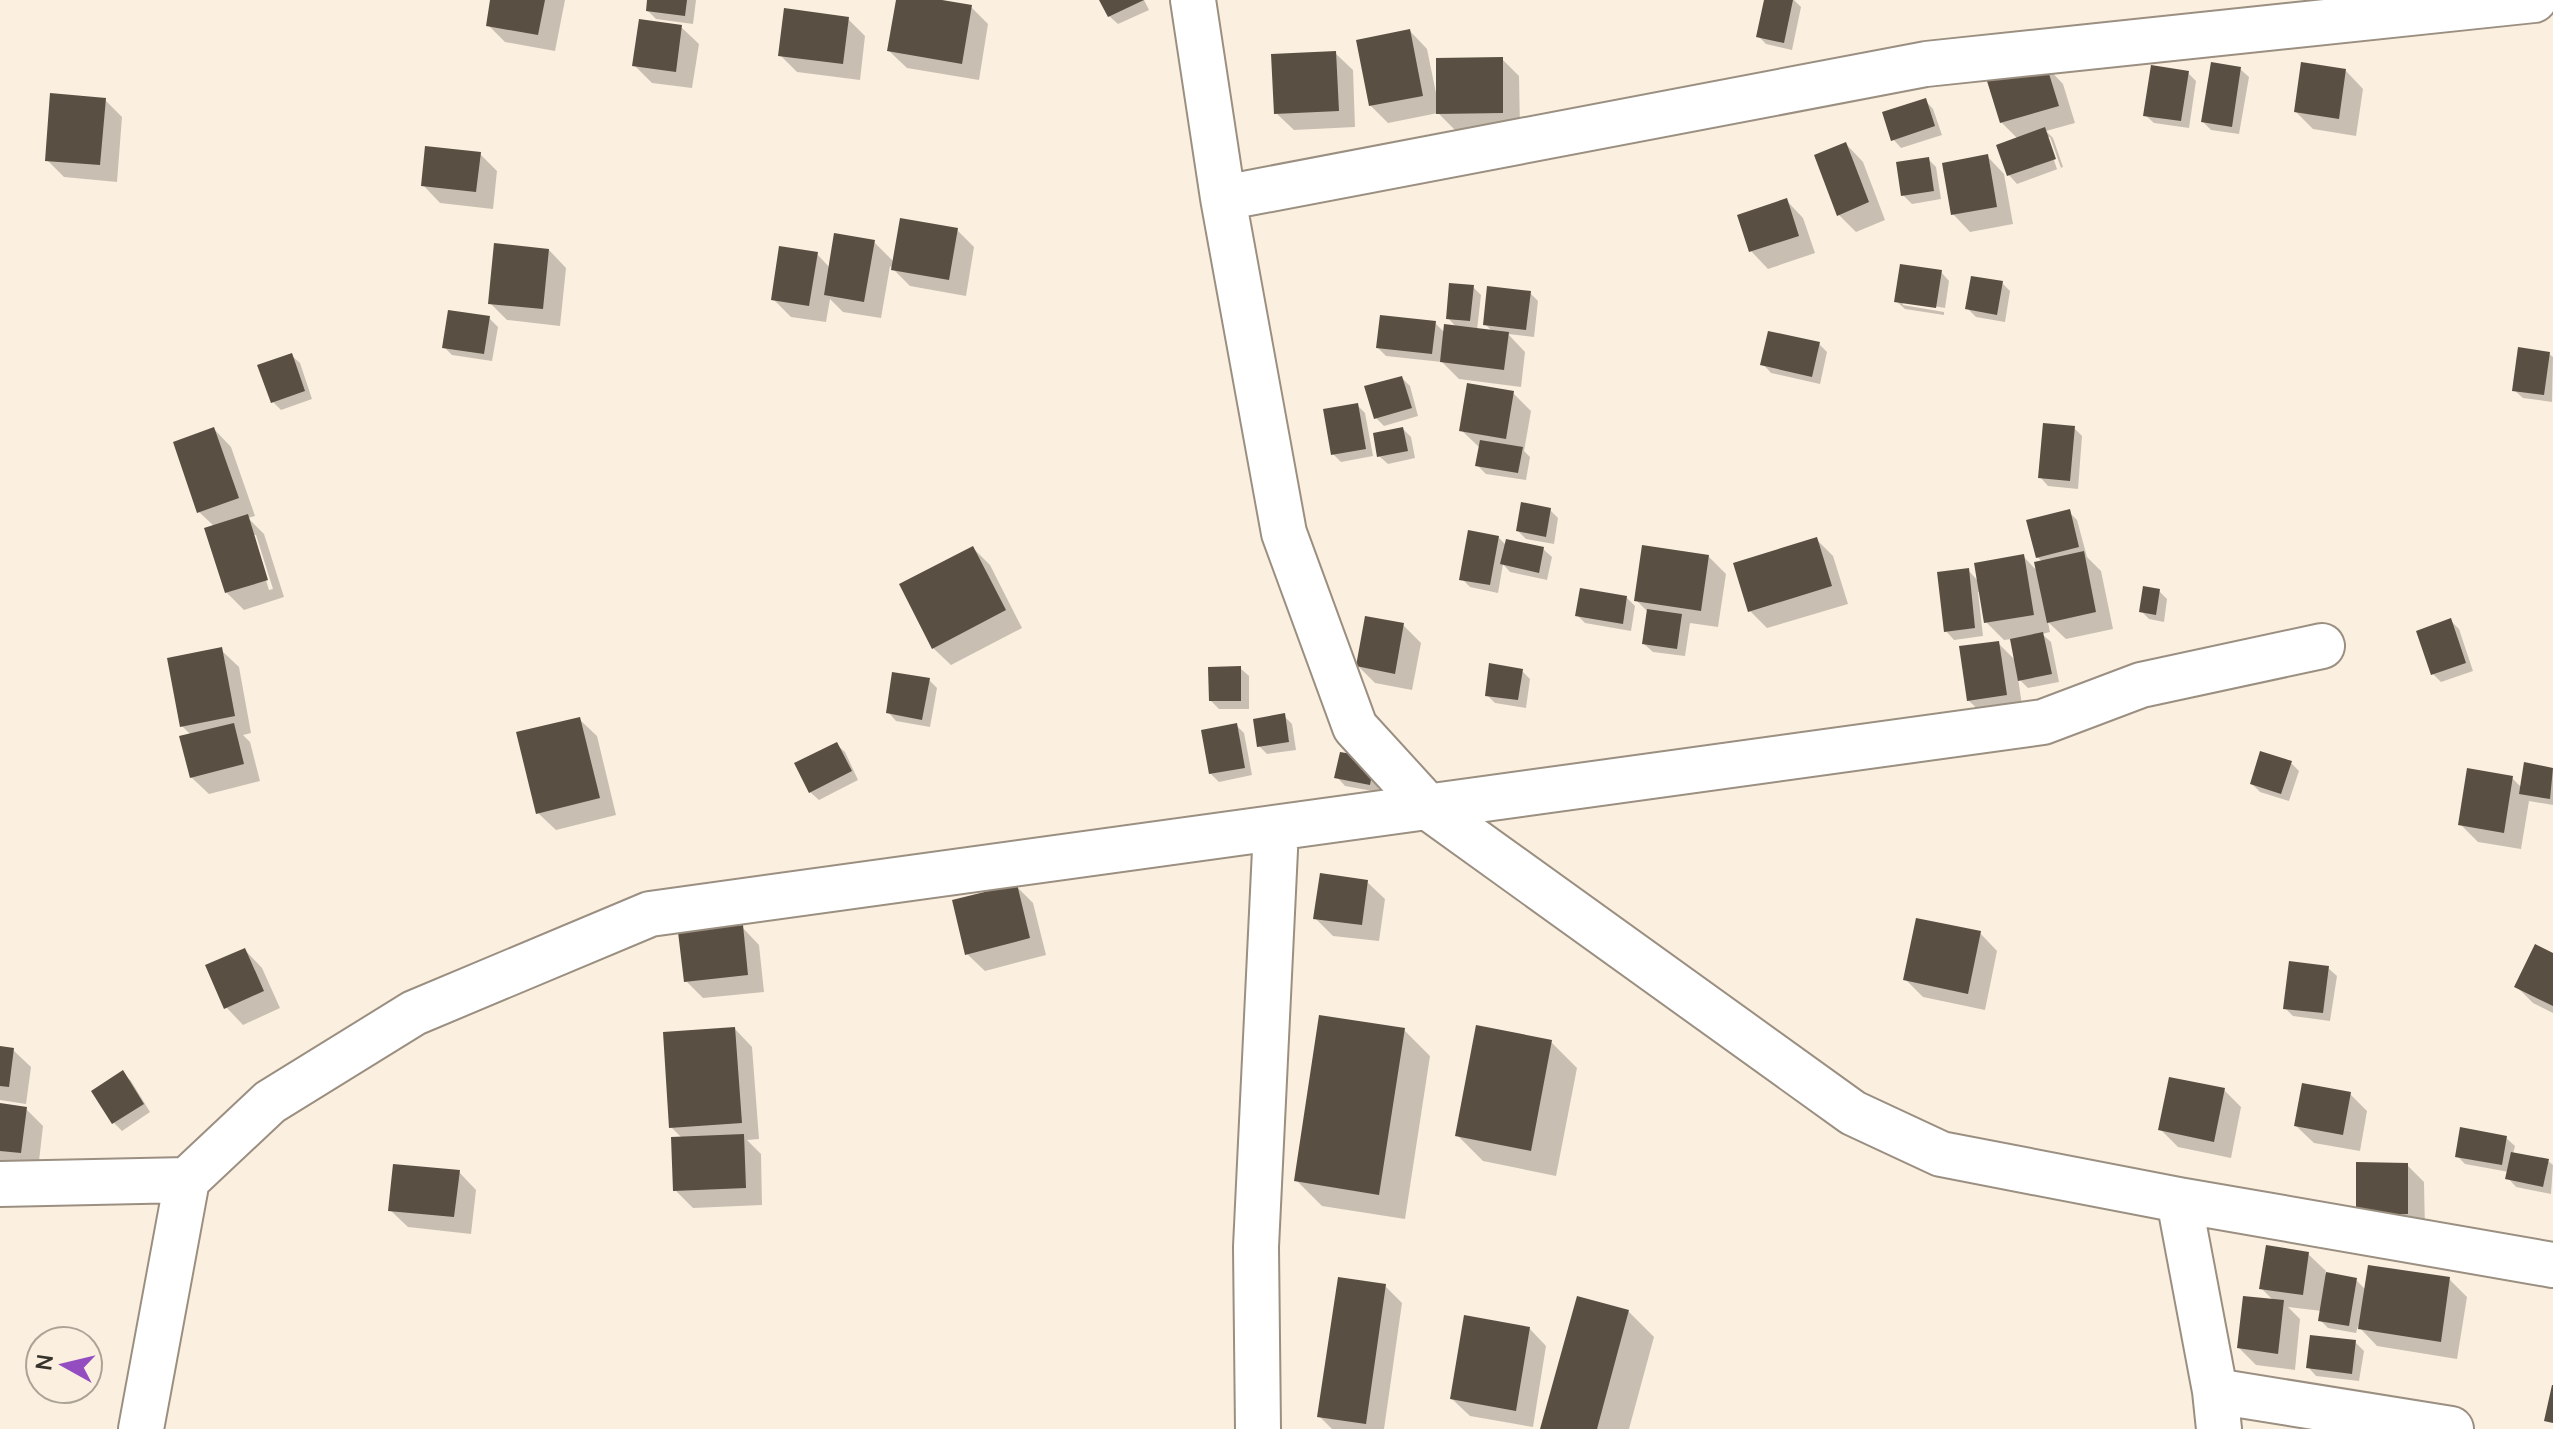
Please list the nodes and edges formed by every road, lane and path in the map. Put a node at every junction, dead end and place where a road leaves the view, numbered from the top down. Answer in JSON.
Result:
{"nodes":[{"id":1,"x":1193,"y":0,"type":"edge"},
{"id":2,"x":2534,"y":0,"type":"edge"},
{"id":3,"x":1223,"y":198,"type":"junction"},
{"id":4,"x":2322,"y":646,"type":"dead end"},
{"id":5,"x":1429,"y":808,"type":"junction"},
{"id":6,"x":1276,"y":829,"type":"junction"},
{"id":7,"x":187,"y":1180,"type":"junction"},
{"id":8,"x":0,"y":1184,"type":"edge"},
{"id":9,"x":2179,"y":1200,"type":"junction"},
{"id":10,"x":2553,"y":1265,"type":"edge"},
{"id":11,"x":2217,"y":1410,"type":"edge"},
{"id":12,"x":141,"y":1429,"type":"edge"},
{"id":13,"x":1258,"y":1429,"type":"edge"},
{"id":14,"x":2451,"y":1429,"type":"edge"}],
"edges":[{"from":1,"to":3,"type":"street"},
{"from":2,"to":3,"type":"street"},
{"from":3,"to":5,"type":"street"},
{"from":4,"to":5,"type":"street"},
{"from":5,"to":6,"type":"street"},
{"from":5,"to":9,"type":"street"},
{"from":6,"to":7,"type":"street"},
{"from":6,"to":13,"type":"street"},
{"from":7,"to":8,"type":"street"},
{"from":7,"to":12,"type":"street"},
{"from":9,"to":10,"type":"street"},
{"from":9,"to":11,"type":"street"},
{"from":11,"to":14,"type":"street"}]}
